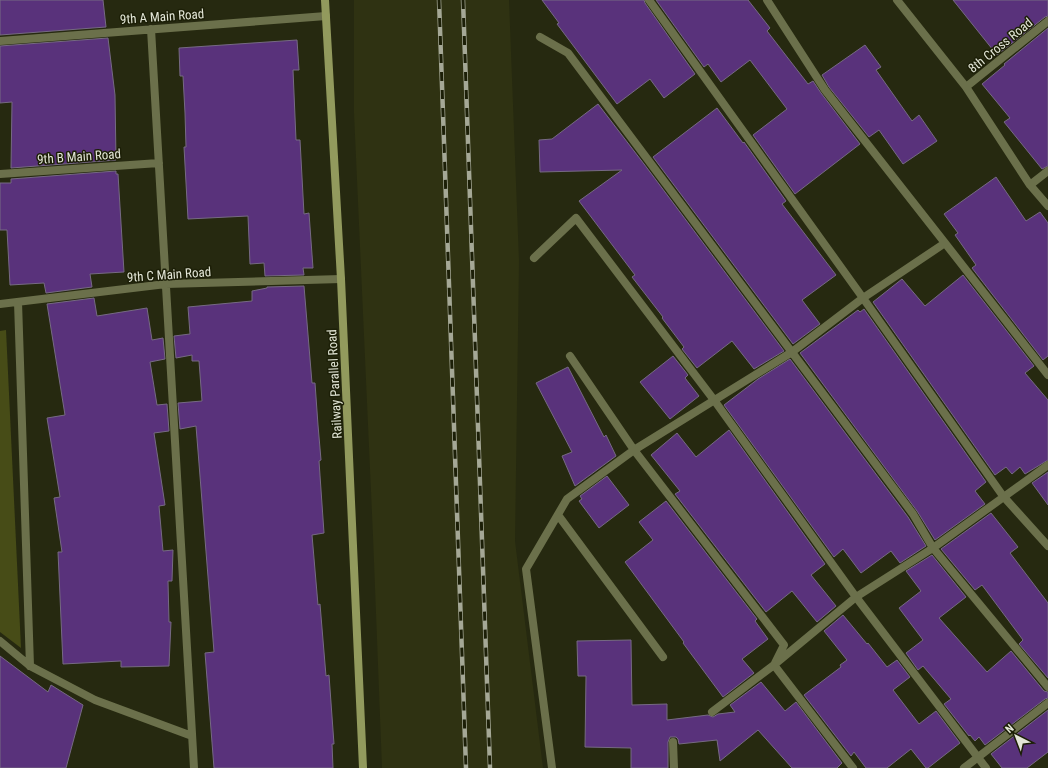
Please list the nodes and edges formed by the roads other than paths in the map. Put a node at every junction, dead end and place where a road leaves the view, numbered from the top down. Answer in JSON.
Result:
{"nodes":[{"id":1,"x":325,"y":0,"type":"edge"},
{"id":2,"x":649,"y":0,"type":"edge"},
{"id":3,"x":767,"y":0,"type":"edge"},
{"id":4,"x":897,"y":0,"type":"edge"},
{"id":5,"x":326,"y":16,"type":"junction"},
{"id":6,"x":1048,"y":21,"type":"edge"},
{"id":7,"x":152,"y":29,"type":"junction"},
{"id":8,"x":540,"y":37,"type":"dead end"},
{"id":9,"x":0,"y":41,"type":"edge"},
{"id":10,"x":966,"y":87,"type":"junction"},
{"id":11,"x":159,"y":163,"type":"junction"},
{"id":12,"x":1048,"y":171,"type":"edge"},
{"id":13,"x":0,"y":174,"type":"edge"},
{"id":14,"x":1030,"y":185,"type":"junction"},
{"id":15,"x":1048,"y":206,"type":"edge"},
{"id":16,"x":944,"y":243,"type":"junction"},
{"id":17,"x":534,"y":258,"type":"dead end"},
{"id":18,"x":341,"y":279,"type":"junction"},
{"id":19,"x":166,"y":284,"type":"junction"},
{"id":20,"x":863,"y":298,"type":"junction"},
{"id":21,"x":18,"y":302,"type":"junction"},
{"id":22,"x":0,"y":304,"type":"edge"},
{"id":23,"x":792,"y":352,"type":"junction"},
{"id":24,"x":570,"y":356,"type":"dead end"},
{"id":25,"x":1048,"y":375,"type":"edge"},
{"id":26,"x":714,"y":400,"type":"junction"},
{"id":27,"x":634,"y":450,"type":"junction"},
{"id":28,"x":1048,"y":465,"type":"edge"},
{"id":29,"x":1003,"y":496,"type":"junction"},
{"id":30,"x":558,"y":515,"type":"junction"},
{"id":31,"x":1048,"y":546,"type":"edge"},
{"id":32,"x":933,"y":548,"type":"junction"},
{"id":33,"x":856,"y":597,"type":"junction"},
{"id":34,"x":0,"y":641,"type":"edge"},
{"id":35,"x":663,"y":657,"type":"dead end"},
{"id":36,"x":774,"y":665,"type":"junction"},
{"id":37,"x":30,"y":666,"type":"junction"},
{"id":38,"x":1048,"y":687,"type":"edge"},
{"id":39,"x":1048,"y":703,"type":"edge"},
{"id":40,"x":712,"y":712,"type":"dead end"},
{"id":41,"x":192,"y":736,"type":"junction"},
{"id":42,"x":673,"y":742,"type":"dead end"},
{"id":43,"x":978,"y":757,"type":"junction"},
{"id":44,"x":194,"y":768,"type":"edge"},
{"id":45,"x":363,"y":768,"type":"edge"},
{"id":46,"x":552,"y":768,"type":"edge"},
{"id":47,"x":674,"y":768,"type":"edge"},
{"id":48,"x":853,"y":768,"type":"edge"},
{"id":49,"x":964,"y":768,"type":"edge"},
{"id":50,"x":986,"y":768,"type":"edge"}],
"edges":[{"from":1,"to":5,"type":"street","name":"Railway Parallel Road"},
{"from":2,"to":20,"type":"street"},
{"from":3,"to":16,"type":"street"},
{"from":4,"to":10,"type":"street"},
{"from":5,"to":7,"type":"street","name":"9th A Main Road"},
{"from":5,"to":18,"type":"street","name":"Railway Parallel Road"},
{"from":6,"to":10,"type":"street","name":"8th Cross Road"},
{"from":7,"to":9,"type":"street","name":"9th A Main Road"},
{"from":7,"to":11,"type":"street"},
{"from":8,"to":23,"type":"street"},
{"from":10,"to":14,"type":"street"},
{"from":11,"to":13,"type":"street","name":"9th B Main Road"},
{"from":11,"to":19,"type":"street"},
{"from":12,"to":14,"type":"street"},
{"from":14,"to":15,"type":"street"},
{"from":16,"to":20,"type":"street"},
{"from":16,"to":25,"type":"street"},
{"from":17,"to":26,"type":"street"},
{"from":18,"to":19,"type":"street","name":"9th C Main Road"},
{"from":18,"to":45,"type":"street","name":"Railway Parallel Road"},
{"from":19,"to":21,"type":"street","name":"9th C Main Road"},
{"from":19,"to":41,"type":"street"},
{"from":20,"to":23,"type":"street"},
{"from":20,"to":29,"type":"street"},
{"from":21,"to":22,"type":"street","name":"9th C Main Road"},
{"from":21,"to":37,"type":"street"},
{"from":23,"to":26,"type":"street"},
{"from":23,"to":32,"type":"street"},
{"from":24,"to":27,"type":"street"},
{"from":26,"to":27,"type":"street"},
{"from":26,"to":33,"type":"street"},
{"from":27,"to":30,"type":"street"},
{"from":27,"to":36,"type":"street"},
{"from":28,"to":29,"type":"street"},
{"from":29,"to":31,"type":"street"},
{"from":29,"to":32,"type":"street"},
{"from":30,"to":35,"type":"street"},
{"from":30,"to":46,"type":"street"},
{"from":32,"to":33,"type":"street"},
{"from":32,"to":38,"type":"street"},
{"from":33,"to":36,"type":"street"},
{"from":33,"to":43,"type":"street"},
{"from":34,"to":37,"type":"street"},
{"from":36,"to":40,"type":"street"},
{"from":36,"to":48,"type":"street"},
{"from":37,"to":41,"type":"street"},
{"from":39,"to":43,"type":"street"},
{"from":41,"to":44,"type":"street"},
{"from":42,"to":47,"type":"street"},
{"from":43,"to":49,"type":"street"},
{"from":43,"to":50,"type":"street"}]}
